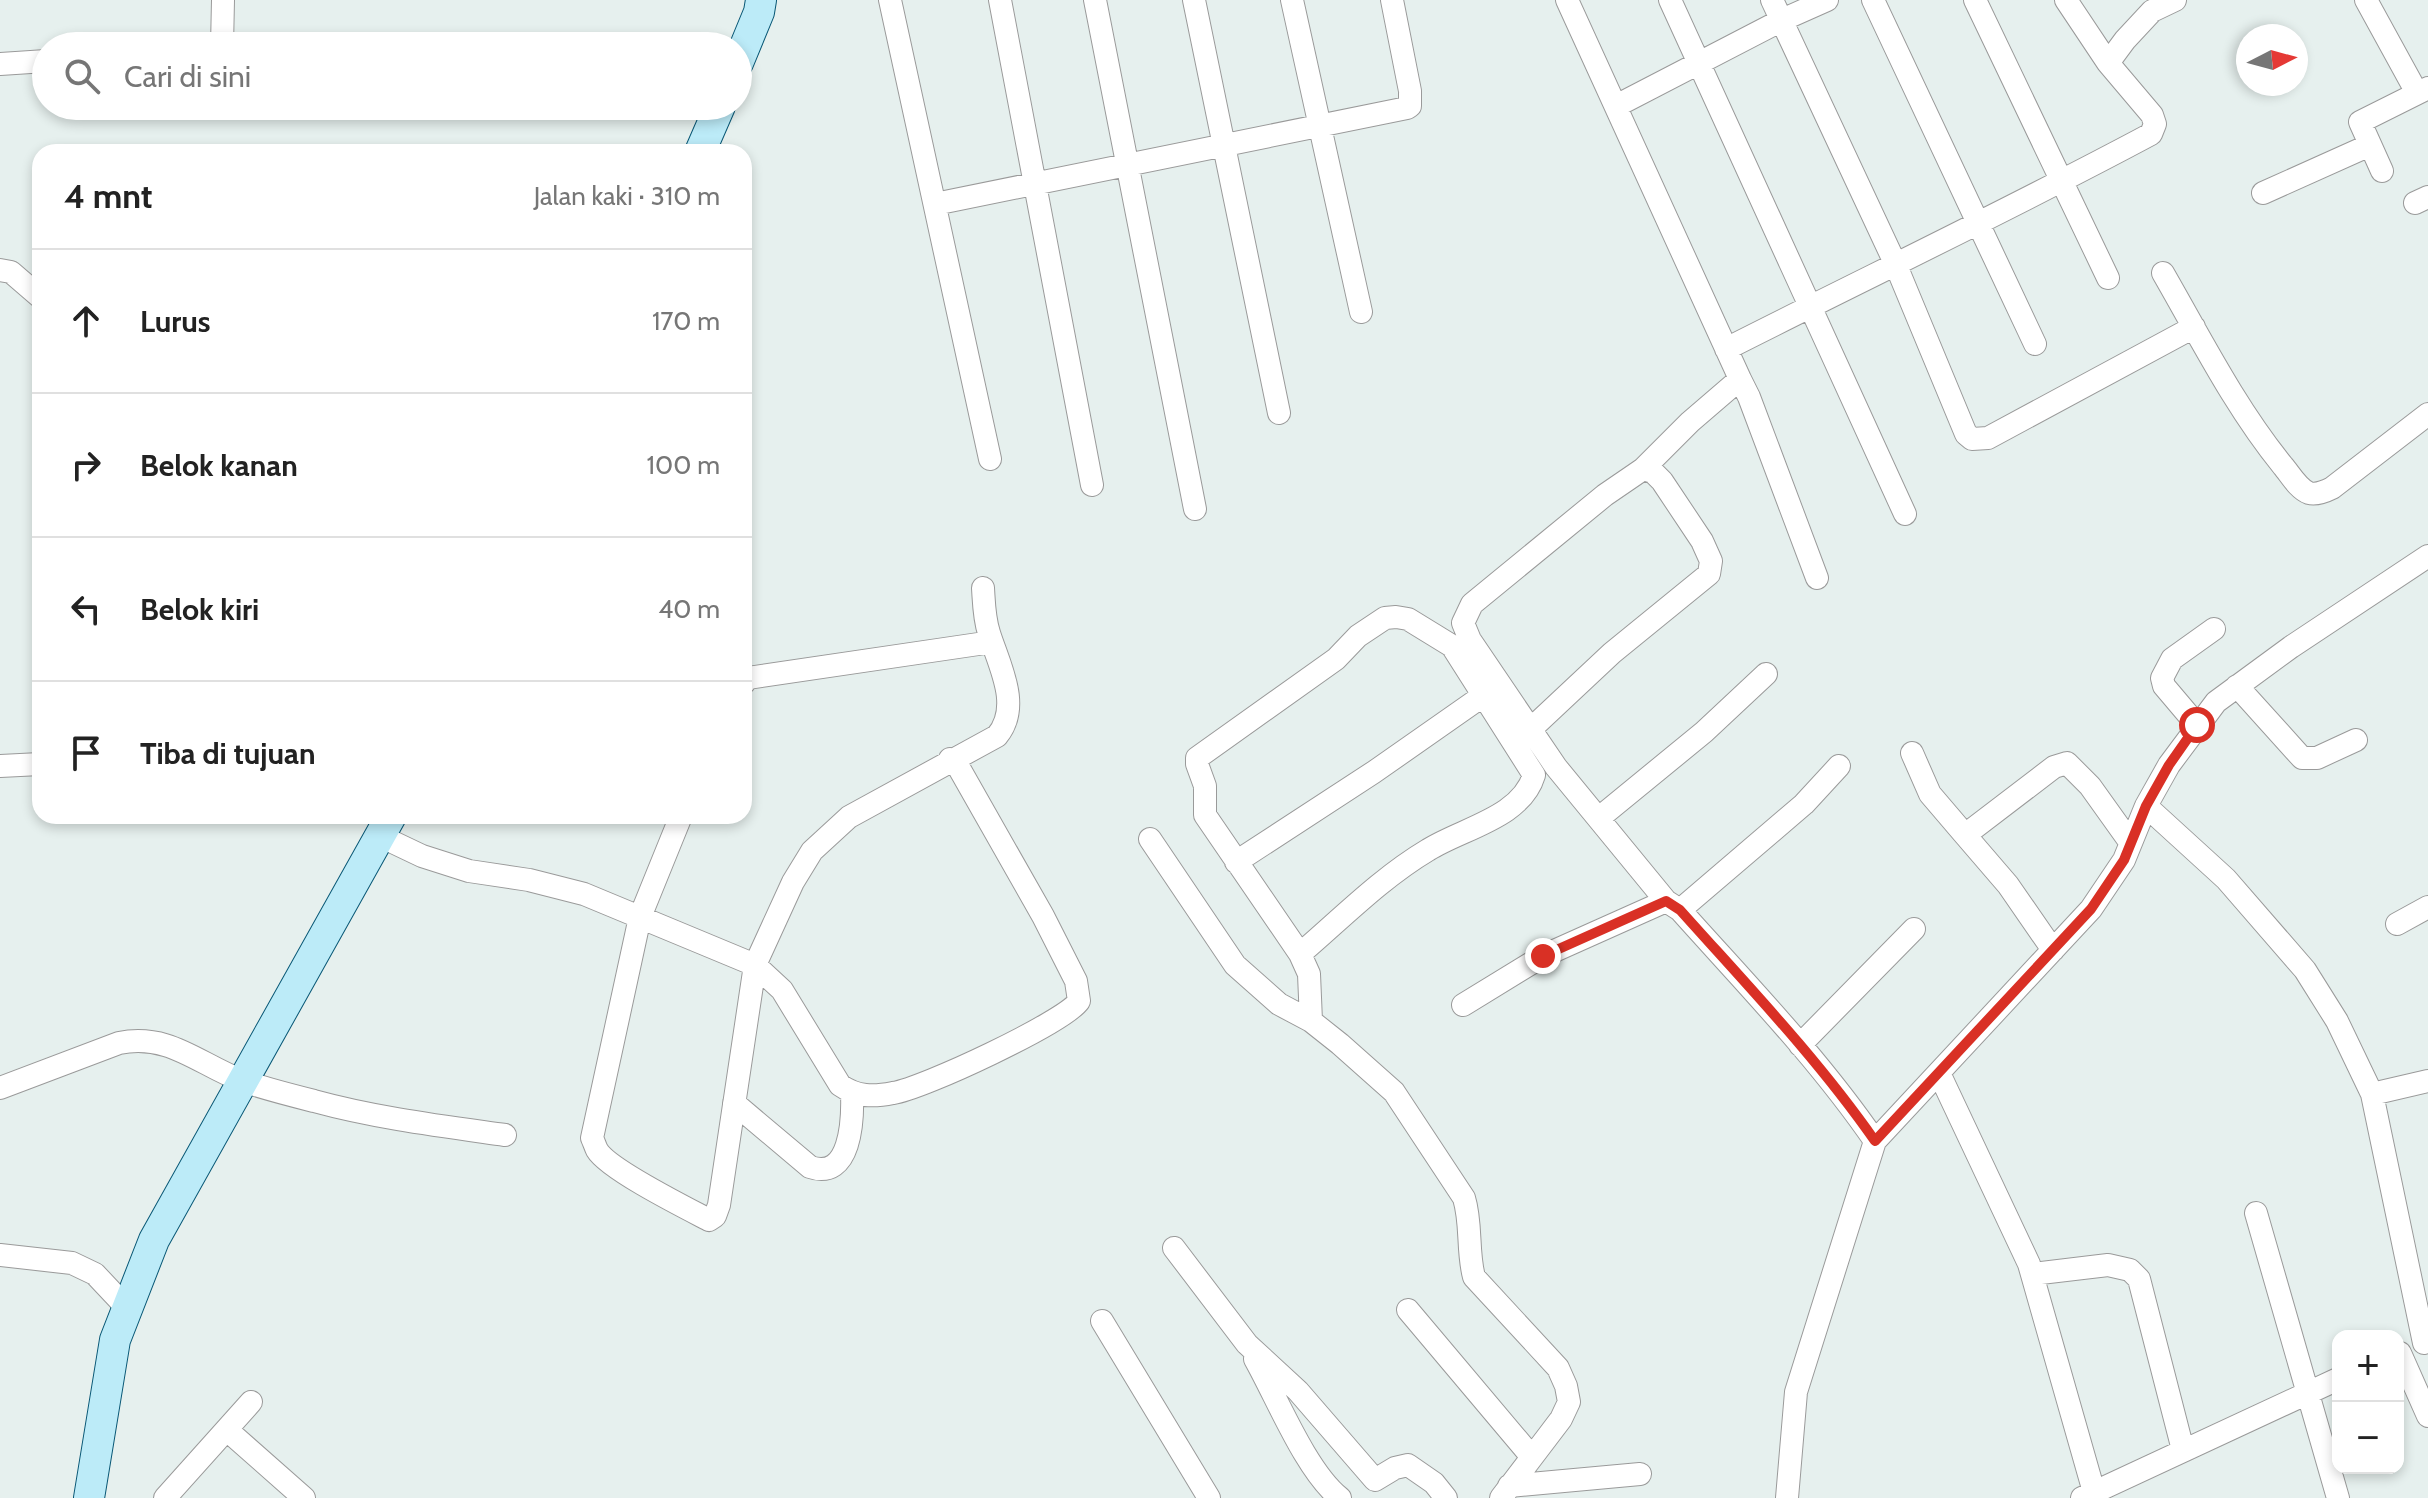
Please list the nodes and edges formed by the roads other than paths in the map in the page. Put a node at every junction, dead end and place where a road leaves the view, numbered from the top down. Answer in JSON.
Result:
{"nodes":[{"id":1,"x":223,"y":0,"type":"edge"},
{"id":2,"x":761,"y":0,"type":"edge"},
{"id":3,"x":890,"y":0,"type":"edge"},
{"id":4,"x":1000,"y":0,"type":"edge"},
{"id":5,"x":1095,"y":0,"type":"edge"},
{"id":6,"x":1194,"y":0,"type":"edge"},
{"id":7,"x":1292,"y":0,"type":"edge"},
{"id":8,"x":1392,"y":0,"type":"edge"},
{"id":9,"x":1567,"y":0,"type":"edge"},
{"id":10,"x":1670,"y":0,"type":"edge"},
{"id":11,"x":1827,"y":0,"type":"edge"},
{"id":12,"x":1873,"y":0,"type":"edge"},
{"id":13,"x":1975,"y":0,"type":"edge"},
{"id":14,"x":2066,"y":0,"type":"edge"},
{"id":15,"x":2175,"y":0,"type":"edge"},
{"id":16,"x":2366,"y":0,"type":"edge"},
{"id":17,"x":2147,"y":6,"type":"edge"},
{"id":18,"x":1777,"y":10,"type":"edge"},
{"id":19,"x":217,"y":32,"type":"edge"},
{"id":20,"x":751,"y":32,"type":"edge"},
{"id":21,"x":32,"y":62,"type":"edge"},
{"id":22,"x":2108,"y":63,"type":"junction"},
{"id":23,"x":0,"y":64,"type":"edge"},
{"id":24,"x":1698,"y":66,"type":"junction"},
{"id":25,"x":2423,"y":91,"type":"edge"},
{"id":26,"x":1616,"y":106,"type":"junction"},
{"id":27,"x":714,"y":120,"type":"edge"},
{"id":28,"x":1320,"y":127,"type":"junction"},
{"id":29,"x":703,"y":144,"type":"edge"},
{"id":30,"x":2370,"y":145,"type":"junction"},
{"id":31,"x":1222,"y":147,"type":"junction"},
{"id":32,"x":1127,"y":165,"type":"junction"},
{"id":33,"x":2382,"y":171,"type":"dead end"},
{"id":34,"x":2063,"y":181,"type":"junction"},
{"id":35,"x":1033,"y":184,"type":"junction"},
{"id":36,"x":2263,"y":193,"type":"dead end"},
{"id":37,"x":935,"y":204,"type":"junction"},
{"id":38,"x":1979,"y":224,"type":"junction"},
{"id":39,"x":1895,"y":263,"type":"junction"},
{"id":40,"x":0,"y":270,"type":"edge"},
{"id":41,"x":2163,"y":273,"type":"dead end"},
{"id":42,"x":2108,"y":278,"type":"dead end"},
{"id":43,"x":32,"y":290,"type":"edge"},
{"id":44,"x":1810,"y":306,"type":"junction"},
{"id":45,"x":1361,"y":312,"type":"dead end"},
{"id":46,"x":2194,"y":327,"type":"junction"},
{"id":47,"x":2035,"y":344,"type":"dead end"},
{"id":48,"x":1726,"y":349,"type":"junction"},
{"id":49,"x":1740,"y":379,"type":"junction"},
{"id":50,"x":1279,"y":413,"type":"dead end"},
{"id":51,"x":2428,"y":414,"type":"edge"},
{"id":52,"x":990,"y":459,"type":"dead end"},
{"id":53,"x":1643,"y":469,"type":"junction"},
{"id":54,"x":1092,"y":485,"type":"dead end"},
{"id":55,"x":1195,"y":509,"type":"dead end"},
{"id":56,"x":1905,"y":514,"type":"dead end"},
{"id":57,"x":2428,"y":556,"type":"edge"},
{"id":58,"x":1817,"y":578,"type":"dead end"},
{"id":59,"x":983,"y":588,"type":"dead end"},
{"id":60,"x":2214,"y":629,"type":"dead end"},
{"id":61,"x":992,"y":642,"type":"junction"},
{"id":62,"x":1766,"y":674,"type":"dead end"},
{"id":63,"x":752,"y":677,"type":"edge"},
{"id":64,"x":2237,"y":686,"type":"junction"},
{"id":65,"x":1484,"y":695,"type":"junction"},
{"id":66,"x":2197,"y":725,"type":"junction"},
{"id":67,"x":1532,"y":728,"type":"junction"},
{"id":68,"x":2356,"y":740,"type":"dead end"},
{"id":69,"x":1912,"y":753,"type":"dead end"},
{"id":70,"x":950,"y":759,"type":"junction"},
{"id":71,"x":32,"y":764,"type":"edge"},
{"id":72,"x":0,"y":766,"type":"edge"},
{"id":73,"x":1839,"y":766,"type":"dead end"},
{"id":74,"x":2146,"y":806,"type":"junction"},
{"id":75,"x":1599,"y":818,"type":"junction"},
{"id":76,"x":678,"y":824,"type":"edge"},
{"id":77,"x":386,"y":826,"type":"edge"},
{"id":78,"x":1965,"y":835,"type":"junction"},
{"id":79,"x":1150,"y":839,"type":"dead end"},
{"id":80,"x":2130,"y":842,"type":"junction"},
{"id":81,"x":1236,"y":862,"type":"junction"},
{"id":82,"x":1673,"y":906,"type":"junction"},
{"id":83,"x":2428,"y":907,"type":"edge"},
{"id":84,"x":640,"y":917,"type":"junction"},
{"id":85,"x":2397,"y":924,"type":"dead end"},
{"id":86,"x":1914,"y":929,"type":"dead end"},
{"id":87,"x":2053,"y":950,"type":"junction"},
{"id":88,"x":1300,"y":954,"type":"junction"},
{"id":89,"x":755,"y":965,"type":"junction"},
{"id":90,"x":1463,"y":1005,"type":"dead end"},
{"id":91,"x":1311,"y":1021,"type":"junction"},
{"id":92,"x":1800,"y":1045,"type":"junction"},
{"id":93,"x":1939,"y":1073,"type":"junction"},
{"id":94,"x":243,"y":1081,"type":"junction"},
{"id":95,"x":2428,"y":1081,"type":"edge"},
{"id":96,"x":0,"y":1088,"type":"edge"},
{"id":97,"x":852,"y":1093,"type":"junction"},
{"id":98,"x":2372,"y":1094,"type":"junction"},
{"id":99,"x":734,"y":1103,"type":"junction"},
{"id":100,"x":505,"y":1135,"type":"dead end"},
{"id":101,"x":1875,"y":1141,"type":"junction"},
{"id":102,"x":2256,"y":1213,"type":"dead end"},
{"id":103,"x":1174,"y":1248,"type":"dead end"},
{"id":104,"x":0,"y":1255,"type":"edge"},
{"id":105,"x":2032,"y":1274,"type":"junction"},
{"id":106,"x":127,"y":1308,"type":"junction"},
{"id":107,"x":1408,"y":1310,"type":"dead end"},
{"id":108,"x":1102,"y":1321,"type":"dead end"},
{"id":109,"x":2426,"y":1342,"type":"edge"},
{"id":110,"x":1247,"y":1344,"type":"junction"},
{"id":111,"x":2404,"y":1351,"type":"edge"},
{"id":112,"x":2404,"y":1364,"type":"edge"},
{"id":113,"x":2332,"y":1382,"type":"edge"},
{"id":114,"x":2307,"y":1392,"type":"junction"},
{"id":115,"x":251,"y":1402,"type":"dead end"},
{"id":116,"x":2428,"y":1416,"type":"edge"},
{"id":117,"x":227,"y":1430,"type":"junction"},
{"id":118,"x":2183,"y":1450,"type":"junction"},
{"id":119,"x":1531,"y":1456,"type":"junction"},
{"id":120,"x":1640,"y":1474,"type":"dead end"},
{"id":121,"x":1375,"y":1480,"type":"junction"},
{"id":122,"x":1505,"y":1492,"type":"edge"},
{"id":123,"x":2088,"y":1495,"type":"edge"},
{"id":124,"x":89,"y":1498,"type":"edge"},
{"id":125,"x":165,"y":1498,"type":"edge"},
{"id":126,"x":304,"y":1498,"type":"edge"},
{"id":127,"x":1209,"y":1498,"type":"edge"},
{"id":128,"x":1340,"y":1498,"type":"edge"},
{"id":129,"x":1351,"y":1498,"type":"edge"},
{"id":130,"x":1446,"y":1498,"type":"edge"},
{"id":131,"x":1787,"y":1498,"type":"edge"},
{"id":132,"x":2338,"y":1498,"type":"edge"}],
"edges":[{"from":1,"to":19,"type":"street"},
{"from":2,"to":20,"type":"street"},
{"from":3,"to":37,"type":"street"},
{"from":4,"to":35,"type":"street"},
{"from":5,"to":32,"type":"street"},
{"from":6,"to":31,"type":"street"},
{"from":7,"to":28,"type":"street"},
{"from":8,"to":28,"type":"street"},
{"from":9,"to":26,"type":"street"},
{"from":10,"to":24,"type":"street"},
{"from":11,"to":18,"type":"street"},
{"from":12,"to":38,"type":"street"},
{"from":13,"to":34,"type":"street"},
{"from":14,"to":22,"type":"street"},
{"from":15,"to":17,"type":"street"},
{"from":16,"to":25,"type":"street"},
{"from":17,"to":22,"type":"street"},
{"from":18,"to":24,"type":"street"},
{"from":18,"to":39,"type":"street"},
{"from":21,"to":23,"type":"street"},
{"from":22,"to":34,"type":"street"},
{"from":24,"to":26,"type":"street"},
{"from":24,"to":44,"type":"street"},
{"from":25,"to":30,"type":"street"},
{"from":26,"to":48,"type":"street"},
{"from":27,"to":29,"type":"street"},
{"from":28,"to":31,"type":"street"},
{"from":28,"to":45,"type":"street"},
{"from":30,"to":33,"type":"street"},
{"from":30,"to":36,"type":"street"},
{"from":31,"to":32,"type":"street"},
{"from":31,"to":50,"type":"street"},
{"from":32,"to":35,"type":"street"},
{"from":32,"to":55,"type":"street"},
{"from":34,"to":38,"type":"street"},
{"from":34,"to":42,"type":"street"},
{"from":35,"to":37,"type":"street"},
{"from":35,"to":54,"type":"street"},
{"from":37,"to":52,"type":"street"},
{"from":38,"to":39,"type":"street"},
{"from":38,"to":47,"type":"street"},
{"from":39,"to":44,"type":"street"},
{"from":39,"to":46,"type":"street"},
{"from":40,"to":43,"type":"street"},
{"from":41,"to":46,"type":"street"},
{"from":44,"to":48,"type":"street"},
{"from":44,"to":56,"type":"street"},
{"from":46,"to":51,"type":"street"},
{"from":48,"to":49,"type":"street"},
{"from":49,"to":53,"type":"street"},
{"from":49,"to":58,"type":"street"},
{"from":53,"to":67,"type":"street"},
{"from":53,"to":67,"type":"street"},
{"from":57,"to":64,"type":"street"},
{"from":59,"to":61,"type":"street"},
{"from":60,"to":66,"type":"street"},
{"from":61,"to":63,"type":"street"},
{"from":61,"to":70,"type":"street"},
{"from":62,"to":75,"type":"street"},
{"from":64,"to":66,"type":"street"},
{"from":64,"to":68,"type":"street"},
{"from":65,"to":81,"type":"street"},
{"from":65,"to":81,"type":"street"},
{"from":65,"to":88,"type":"street"},
{"from":66,"to":74,"type":"street"},
{"from":67,"to":75,"type":"street"},
{"from":69,"to":78,"type":"street"},
{"from":70,"to":89,"type":"street"},
{"from":70,"to":97,"type":"street"},
{"from":71,"to":72,"type":"street"},
{"from":73,"to":82,"type":"street"},
{"from":74,"to":80,"type":"street"},
{"from":74,"to":98,"type":"street"},
{"from":75,"to":82,"type":"street"},
{"from":76,"to":84,"type":"street"},
{"from":77,"to":84,"type":"street"},
{"from":77,"to":94,"type":"street"},
{"from":78,"to":80,"type":"street"},
{"from":78,"to":87,"type":"street"},
{"from":79,"to":91,"type":"street"},
{"from":80,"to":87,"type":"street"},
{"from":81,"to":88,"type":"street"},
{"from":82,"to":90,"type":"street"},
{"from":82,"to":92,"type":"street"},
{"from":83,"to":85,"type":"street"},
{"from":84,"to":89,"type":"street"},
{"from":84,"to":99,"type":"street"},
{"from":86,"to":92,"type":"street"},
{"from":87,"to":93,"type":"street"},
{"from":88,"to":91,"type":"street"},
{"from":89,"to":97,"type":"street"},
{"from":89,"to":99,"type":"street"},
{"from":91,"to":119,"type":"street"},
{"from":92,"to":101,"type":"street"},
{"from":93,"to":101,"type":"street"},
{"from":93,"to":105,"type":"street"},
{"from":94,"to":96,"type":"street"},
{"from":94,"to":100,"type":"street"},
{"from":94,"to":106,"type":"street"},
{"from":95,"to":98,"type":"street"},
{"from":97,"to":99,"type":"street"},
{"from":98,"to":109,"type":"street"},
{"from":101,"to":131,"type":"street"},
{"from":102,"to":114,"type":"street"},
{"from":103,"to":110,"type":"street"},
{"from":104,"to":106,"type":"street"},
{"from":105,"to":118,"type":"street"},
{"from":105,"to":123,"type":"street"},
{"from":106,"to":124,"type":"street"},
{"from":107,"to":119,"type":"street"},
{"from":108,"to":127,"type":"street"},
{"from":109,"to":111,"type":"street"},
{"from":110,"to":121,"type":"street"},
{"from":110,"to":128,"type":"street"},
{"from":112,"to":116,"type":"street"},
{"from":113,"to":114,"type":"street"},
{"from":114,"to":118,"type":"street"},
{"from":114,"to":132,"type":"street"},
{"from":115,"to":117,"type":"street"},
{"from":117,"to":125,"type":"street"},
{"from":117,"to":126,"type":"street"},
{"from":118,"to":123,"type":"street"},
{"from":119,"to":122,"type":"street"},
{"from":120,"to":122,"type":"street"},
{"from":121,"to":129,"type":"street"},
{"from":121,"to":130,"type":"street"}]}
